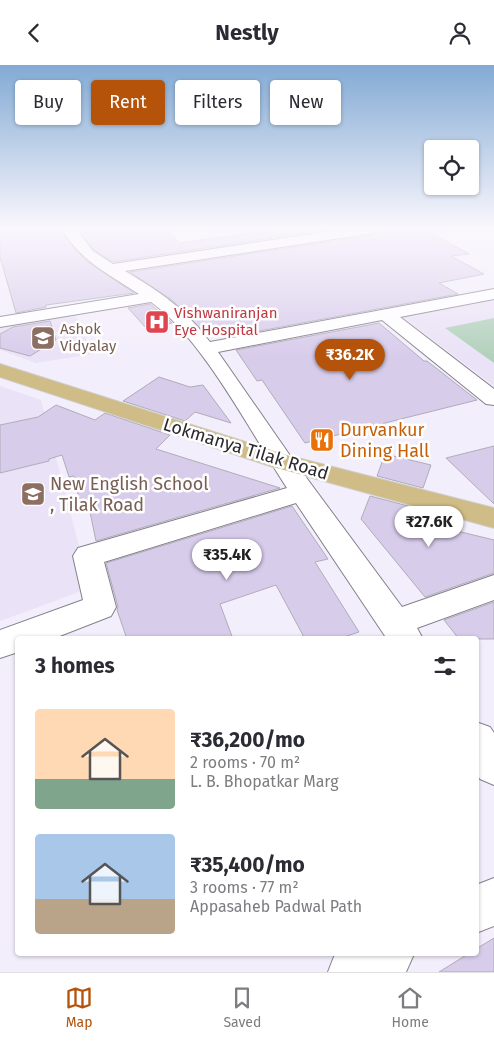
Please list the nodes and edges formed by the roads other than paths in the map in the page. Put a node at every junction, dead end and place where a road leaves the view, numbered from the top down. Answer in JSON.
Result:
{"nodes":[{"id":1,"x":115,"y":271,"type":"edge"},
{"id":2,"x":494,"y":294,"type":"edge"},
{"id":3,"x":156,"y":296,"type":"junction"},
{"id":4,"x":385,"y":314,"type":"junction"},
{"id":5,"x":0,"y":322,"type":"edge"},
{"id":6,"x":206,"y":348,"type":"junction"},
{"id":7,"x":0,"y":370,"type":"edge"},
{"id":8,"x":494,"y":399,"type":"edge"},
{"id":9,"x":282,"y":462,"type":"junction"},
{"id":10,"x":302,"y":491,"type":"junction"},
{"id":11,"x":494,"y":518,"type":"edge"},
{"id":12,"x":494,"y":587,"type":"edge"},
{"id":13,"x":401,"y":631,"type":"edge"},
{"id":14,"x":22,"y":636,"type":"edge"},
{"id":15,"x":15,"y":638,"type":"edge"},
{"id":16,"x":0,"y":644,"type":"edge"},
{"id":17,"x":479,"y":744,"type":"edge"},
{"id":18,"x":494,"y":765,"type":"edge"},
{"id":19,"x":494,"y":901,"type":"edge"},
{"id":20,"x":479,"y":908,"type":"edge"},
{"id":21,"x":386,"y":956,"type":"edge"},
{"id":22,"x":353,"y":972,"type":"edge"}],
"edges":[{"from":1,"to":3,"type":"street"},
{"from":2,"to":4,"type":"street"},
{"from":3,"to":5,"type":"street"},
{"from":3,"to":6,"type":"street"},
{"from":4,"to":6,"type":"street"},
{"from":4,"to":8,"type":"street"},
{"from":6,"to":9,"type":"street"},
{"from":7,"to":9,"type":"main road","name":"Lokmanya Tilak Road"},
{"from":9,"to":10,"type":"street"},
{"from":9,"to":11,"type":"main road","name":"Lokmanya Tilak Road"},
{"from":10,"to":13,"type":"street"},
{"from":10,"to":14,"type":"street"},
{"from":12,"to":13,"type":"street"},
{"from":15,"to":16,"type":"street"},
{"from":17,"to":18,"type":"street"},
{"from":19,"to":20,"type":"street"},
{"from":21,"to":22,"type":"street"}]}
